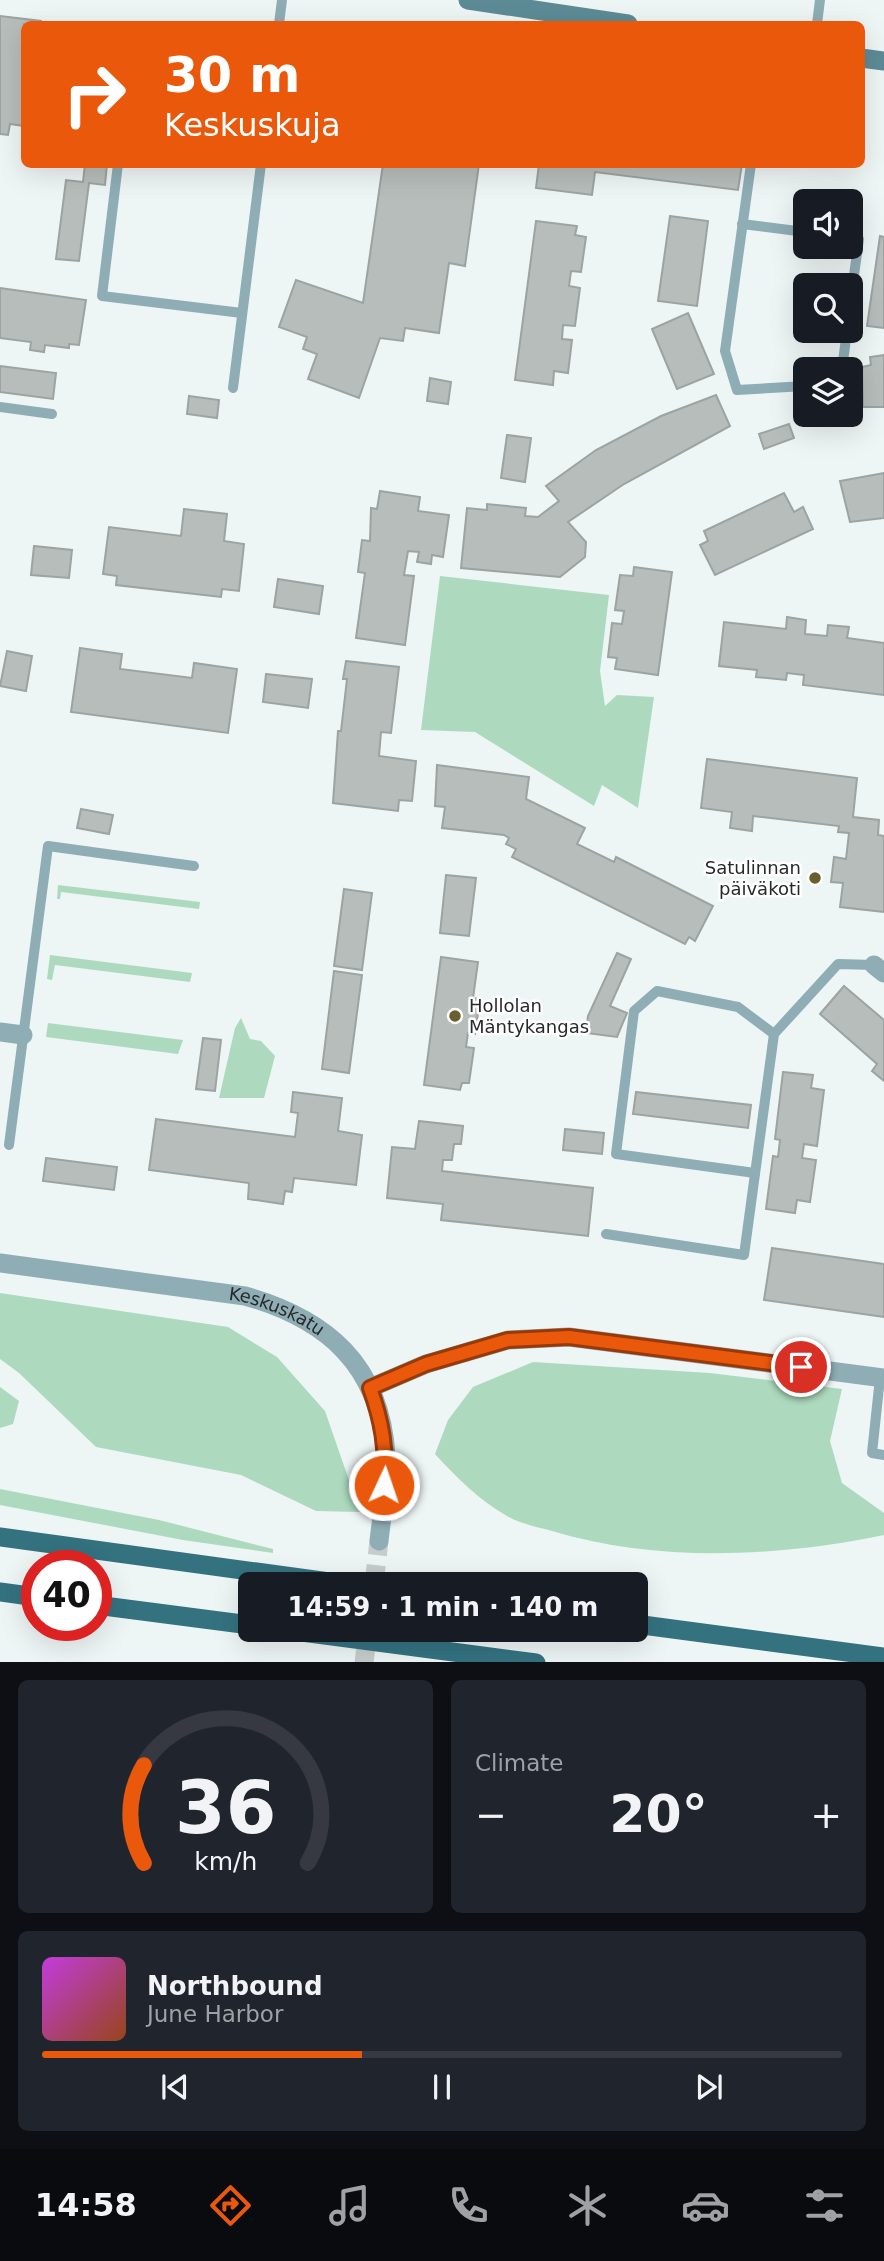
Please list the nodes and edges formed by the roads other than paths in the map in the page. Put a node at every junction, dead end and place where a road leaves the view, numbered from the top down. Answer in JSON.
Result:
{"nodes":[{"id":1,"x":282,"y":0,"type":"edge"},
{"id":2,"x":468,"y":0,"type":"edge"},
{"id":3,"x":820,"y":0,"type":"edge"},
{"id":4,"x":279,"y":21,"type":"edge"},
{"id":5,"x":608,"y":21,"type":"edge"},
{"id":6,"x":817,"y":21,"type":"edge"},
{"id":7,"x":865,"y":59,"type":"edge"},
{"id":8,"x":884,"y":61,"type":"edge"},
{"id":9,"x":118,"y":168,"type":"edge"},
{"id":10,"x":260,"y":168,"type":"edge"},
{"id":11,"x":750,"y":168,"type":"edge"},
{"id":12,"x":742,"y":224,"type":"junction"},
{"id":13,"x":793,"y":230,"type":"edge"},
{"id":14,"x":242,"y":313,"type":"junction"},
{"id":15,"x":793,"y":387,"type":"edge"},
{"id":16,"x":233,"y":388,"type":"dead end"},
{"id":17,"x":0,"y":407,"type":"edge"},
{"id":18,"x":52,"y":414,"type":"dead end"},
{"id":19,"x":194,"y":866,"type":"dead end"},
{"id":20,"x":879,"y":969,"type":"edge"},
{"id":21,"x":0,"y":1032,"type":"edge"},
{"id":22,"x":774,"y":1034,"type":"junction"},
{"id":23,"x":23,"y":1035,"type":"junction"},
{"id":24,"x":9,"y":1144,"type":"dead end"},
{"id":25,"x":755,"y":1173,"type":"junction"},
{"id":26,"x":606,"y":1234,"type":"dead end"},
{"id":27,"x":0,"y":1263,"type":"edge"},
{"id":28,"x":882,"y":1378,"type":"edge"},
{"id":29,"x":370,"y":1388,"type":"junction"},
{"id":30,"x":884,"y":1454,"type":"edge"},
{"id":31,"x":0,"y":1537,"type":"edge"},
{"id":32,"x":379,"y":1541,"type":"tunnel mouth"},
{"id":33,"x":256,"y":1572,"type":"edge"},
{"id":34,"x":0,"y":1592,"type":"edge"},
{"id":35,"x":21,"y":1595,"type":"edge"},
{"id":36,"x":112,"y":1607,"type":"edge"},
{"id":37,"x":238,"y":1624,"type":"edge"},
{"id":38,"x":648,"y":1626,"type":"edge"},
{"id":39,"x":380,"y":1642,"type":"edge"},
{"id":40,"x":884,"y":1657,"type":"edge"},
{"id":41,"x":536,"y":1662,"type":"edge"}],
"edges":[{"from":1,"to":4,"type":"lane"},
{"from":2,"to":5,"type":"main road"},
{"from":3,"to":6,"type":"lane"},
{"from":7,"to":8,"type":"main road"},
{"from":9,"to":14,"type":"lane"},
{"from":10,"to":14,"type":"lane"},
{"from":11,"to":12,"type":"lane"},
{"from":12,"to":13,"type":"lane"},
{"from":12,"to":15,"type":"lane"},
{"from":14,"to":16,"type":"lane"},
{"from":17,"to":18,"type":"lane"},
{"from":19,"to":23,"type":"lane"},
{"from":20,"to":22,"type":"lane"},
{"from":21,"to":23,"type":"street"},
{"from":22,"to":25,"type":"lane"},
{"from":22,"to":25,"type":"lane"},
{"from":23,"to":24,"type":"lane"},
{"from":25,"to":26,"type":"lane"},
{"from":27,"to":29,"type":"street","name":"Keskuskatu"},
{"from":28,"to":29,"type":"street"},
{"from":28,"to":30,"type":"lane"},
{"from":29,"to":32,"type":"street","name":"Keskuskatu"},
{"from":31,"to":33,"type":"main road"},
{"from":34,"to":35,"type":"main road"},
{"from":36,"to":37,"type":"main road"},
{"from":38,"to":40,"type":"main road"},
{"from":39,"to":41,"type":"main road"}]}
